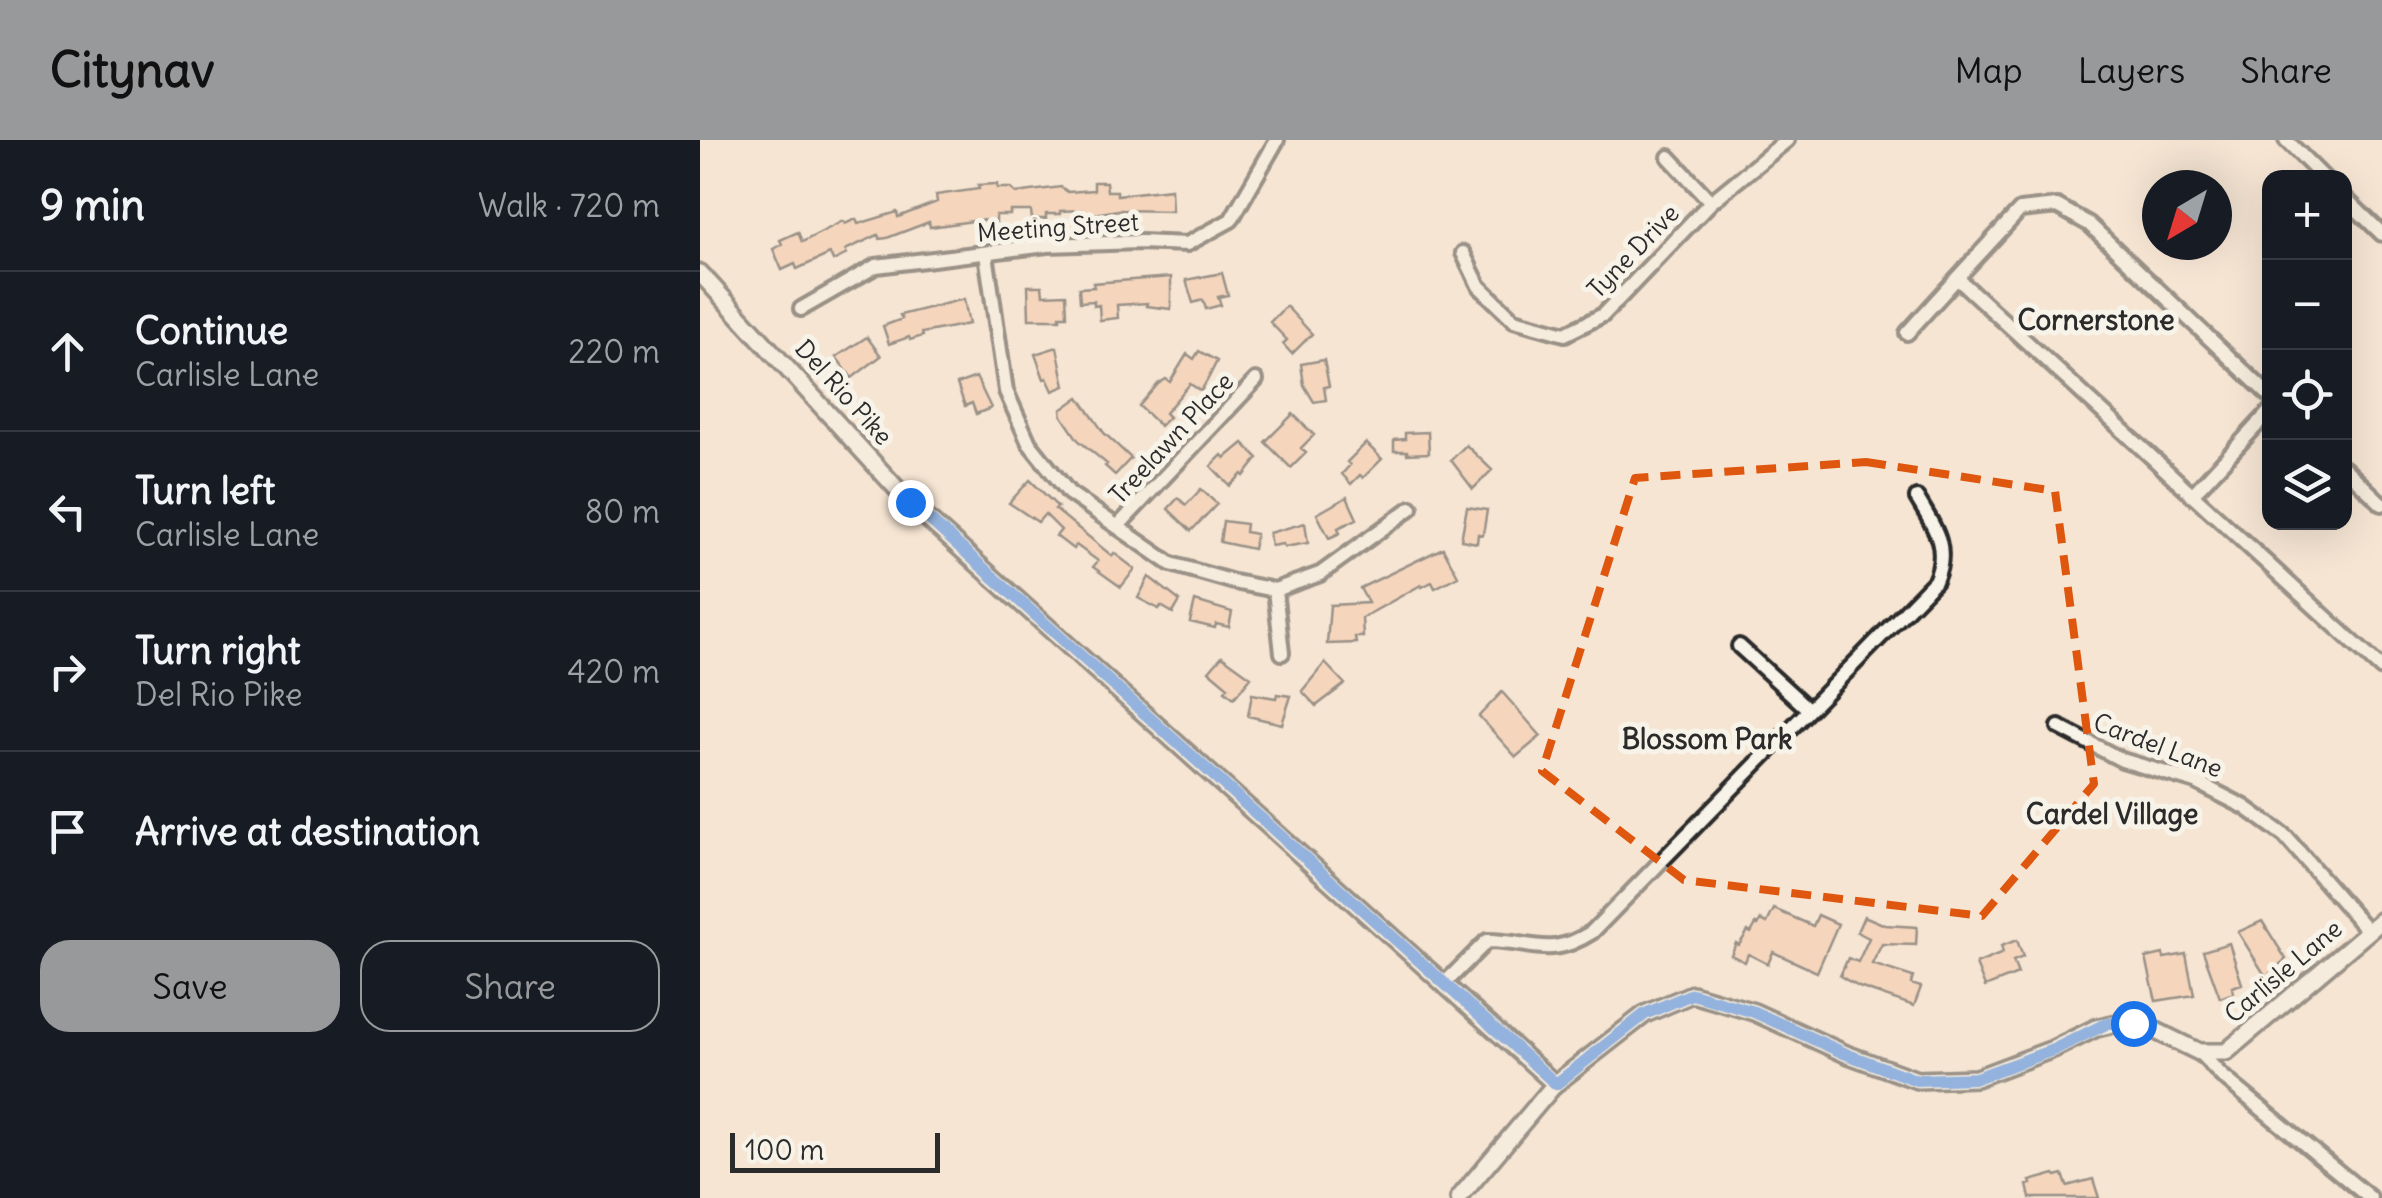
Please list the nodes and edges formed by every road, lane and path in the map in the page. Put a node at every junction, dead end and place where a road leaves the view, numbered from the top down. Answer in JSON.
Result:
{"nodes":[{"id":1,"x":1277,"y":140,"type":"edge"},
{"id":2,"x":1787,"y":140,"type":"edge"},
{"id":3,"x":2286,"y":140,"type":"edge"},
{"id":4,"x":1669,"y":157,"type":"dead end"},
{"id":5,"x":2316,"y":170,"type":"edge"},
{"id":6,"x":1711,"y":202,"type":"junction"},
{"id":7,"x":2352,"y":206,"type":"edge"},
{"id":8,"x":2382,"y":234,"type":"edge"},
{"id":9,"x":1464,"y":253,"type":"dead end"},
{"id":10,"x":986,"y":254,"type":"junction"},
{"id":11,"x":700,"y":273,"type":"edge"},
{"id":12,"x":1958,"y":278,"type":"junction"},
{"id":13,"x":801,"y":310,"type":"dead end"},
{"id":14,"x":1907,"y":332,"type":"dead end"},
{"id":15,"x":1256,"y":380,"type":"dead end"},
{"id":16,"x":2262,"y":388,"type":"edge"},
{"id":17,"x":2262,"y":420,"type":"edge"},
{"id":18,"x":2352,"y":476,"type":"edge"},
{"id":19,"x":2192,"y":495,"type":"junction"},
{"id":20,"x":1917,"y":498,"type":"dead end"},
{"id":21,"x":2382,"y":504,"type":"edge"},
{"id":22,"x":1411,"y":508,"type":"dead end"},
{"id":23,"x":1118,"y":526,"type":"junction"},
{"id":24,"x":1275,"y":590,"type":"junction"},
{"id":25,"x":1739,"y":646,"type":"dead end"},
{"id":26,"x":1282,"y":654,"type":"dead end"},
{"id":27,"x":2382,"y":669,"type":"edge"},
{"id":28,"x":1809,"y":710,"type":"junction"},
{"id":29,"x":2059,"y":727,"type":"dead end"},
{"id":30,"x":2382,"y":920,"type":"edge"},
{"id":31,"x":2368,"y":932,"type":"junction"},
{"id":32,"x":1445,"y":983,"type":"junction"},
{"id":33,"x":2199,"y":1052,"type":"junction"},
{"id":34,"x":1556,"y":1084,"type":"junction"},
{"id":35,"x":1459,"y":1198,"type":"edge"},
{"id":36,"x":2370,"y":1198,"type":"edge"}],
"edges":[{"from":1,"to":10,"type":"street","name":"Meeting Street"},
{"from":2,"to":6,"type":"street","name":"Tyne Drive"},
{"from":3,"to":5,"type":"street"},
{"from":4,"to":6,"type":"street"},
{"from":6,"to":9,"type":"street","name":"Tyne Drive"},
{"from":7,"to":8,"type":"street"},
{"from":10,"to":13,"type":"street","name":"Meeting Street"},
{"from":10,"to":23,"type":"street"},
{"from":11,"to":32,"type":"street","name":"Del Rio Pike"},
{"from":12,"to":14,"type":"street"},
{"from":12,"to":16,"type":"street"},
{"from":12,"to":19,"type":"street"},
{"from":15,"to":23,"type":"street","name":"Treelawn Place"},
{"from":17,"to":19,"type":"street"},
{"from":18,"to":21,"type":"street"},
{"from":19,"to":27,"type":"street"},
{"from":20,"to":28,"type":"street"},
{"from":22,"to":24,"type":"street"},
{"from":23,"to":24,"type":"street"},
{"from":24,"to":26,"type":"street"},
{"from":25,"to":28,"type":"street"},
{"from":28,"to":32,"type":"street"},
{"from":29,"to":31,"type":"street","name":"Cardel Lane"},
{"from":30,"to":31,"type":"street","name":"Carlisle Lane"},
{"from":31,"to":33,"type":"street","name":"Carlisle Lane"},
{"from":32,"to":34,"type":"street","name":"Del Rio Pike"},
{"from":33,"to":34,"type":"street"},
{"from":33,"to":36,"type":"street"},
{"from":34,"to":35,"type":"street"}]}
